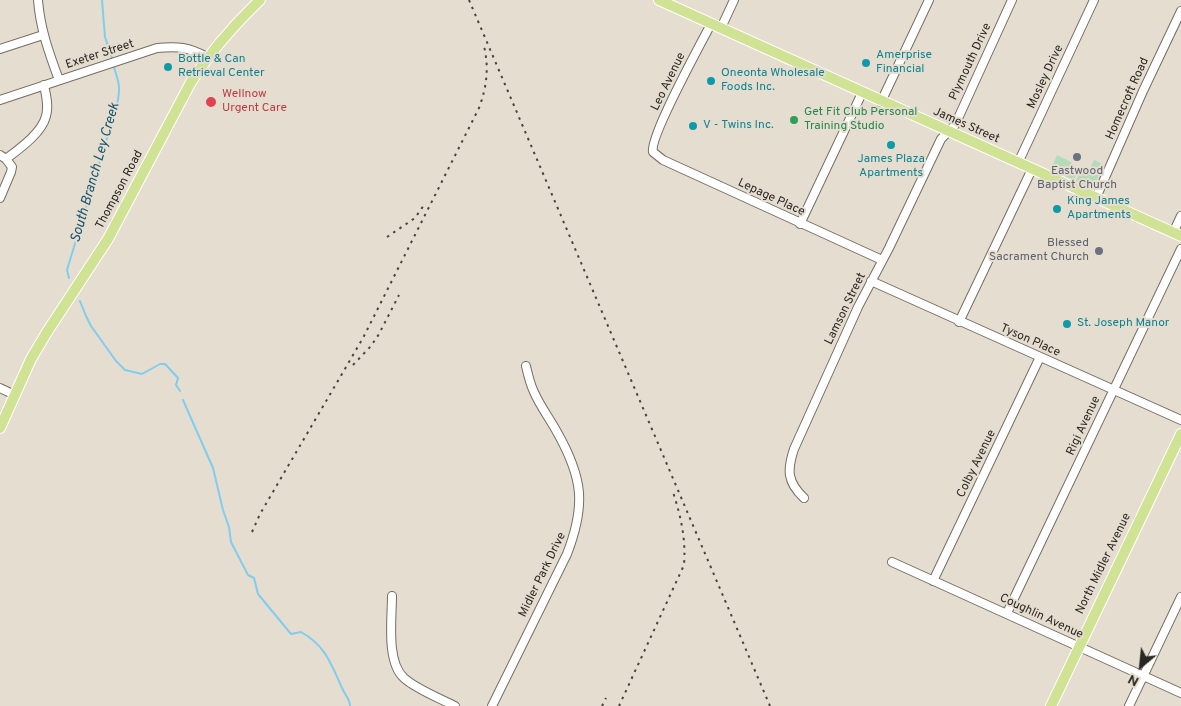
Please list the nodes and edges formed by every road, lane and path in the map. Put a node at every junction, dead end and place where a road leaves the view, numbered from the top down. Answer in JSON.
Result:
{"nodes":[{"id":1,"x":38,"y":0,"type":"edge"},
{"id":2,"x":260,"y":0,"type":"edge"},
{"id":3,"x":659,"y":0,"type":"edge"},
{"id":4,"x":734,"y":0,"type":"edge"},
{"id":5,"x":929,"y":0,"type":"edge"},
{"id":6,"x":1012,"y":0,"type":"edge"},
{"id":7,"x":1094,"y":0,"type":"edge"},
{"id":8,"x":1181,"y":11,"type":"edge"},
{"id":9,"x":711,"y":24,"type":"junction"},
{"id":10,"x":721,"y":28,"type":"junction"},
{"id":11,"x":43,"y":35,"type":"junction"},
{"id":12,"x":0,"y":48,"type":"edge"},
{"id":13,"x":207,"y":57,"type":"junction"},
{"id":14,"x":59,"y":80,"type":"junction"},
{"id":15,"x":44,"y":85,"type":"junction"},
{"id":16,"x":862,"y":93,"type":"junction"},
{"id":17,"x":0,"y":100,"type":"edge"},
{"id":18,"x":881,"y":102,"type":"junction"},
{"id":19,"x":948,"y":132,"type":"junction"},
{"id":20,"x":653,"y":152,"type":"joint"},
{"id":21,"x":3,"y":157,"type":"edge"},
{"id":22,"x":1018,"y":163,"type":"junction"},
{"id":23,"x":1032,"y":169,"type":"junction"},
{"id":24,"x":0,"y":198,"type":"edge"},
{"id":25,"x":1096,"y":198,"type":"junction"},
{"id":26,"x":1181,"y":216,"type":"edge"},
{"id":27,"x":800,"y":224,"type":"junction"},
{"id":28,"x":1177,"y":234,"type":"edge"},
{"id":29,"x":1181,"y":249,"type":"edge"},
{"id":30,"x":882,"y":260,"type":"junction"},
{"id":31,"x":871,"y":281,"type":"junction"},
{"id":32,"x":959,"y":322,"type":"junction"},
{"id":33,"x":1040,"y":357,"type":"junction"},
{"id":34,"x":526,"y":366,"type":"dead end"},
{"id":35,"x":0,"y":388,"type":"edge"},
{"id":36,"x":1114,"y":390,"type":"junction"},
{"id":37,"x":15,"y":395,"type":"junction"},
{"id":38,"x":1181,"y":420,"type":"edge"},
{"id":39,"x":0,"y":428,"type":"edge"},
{"id":40,"x":1181,"y":434,"type":"edge"},
{"id":41,"x":804,"y":498,"type":"dead end"},
{"id":42,"x":892,"y":562,"type":"dead end"},
{"id":43,"x":933,"y":581,"type":"junction"},
{"id":44,"x":392,"y":596,"type":"dead end"},
{"id":45,"x":1181,"y":597,"type":"edge"},
{"id":46,"x":1006,"y":613,"type":"junction"},
{"id":47,"x":1079,"y":647,"type":"junction"},
{"id":48,"x":1143,"y":676,"type":"junction"},
{"id":49,"x":1181,"y":693,"type":"edge"},
{"id":50,"x":454,"y":706,"type":"edge"},
{"id":51,"x":492,"y":706,"type":"edge"},
{"id":52,"x":1051,"y":706,"type":"edge"},
{"id":53,"x":1129,"y":706,"type":"edge"}],
"edges":[{"from":1,"to":11,"type":"street"},
{"from":2,"to":13,"type":"main road","name":"Thompson Road"},
{"from":3,"to":9,"type":"main road","name":"James Street"},
{"from":4,"to":10,"type":"street"},
{"from":5,"to":18,"type":"street"},
{"from":6,"to":19,"type":"street","name":"Plymouth Drive"},
{"from":7,"to":22,"type":"street","name":"Mosley Drive"},
{"from":8,"to":25,"type":"street","name":"Homecroft Road"},
{"from":9,"to":10,"type":"main road","name":"James Street"},
{"from":9,"to":20,"type":"street","name":"Leo Avenue"},
{"from":10,"to":16,"type":"main road","name":"James Street"},
{"from":11,"to":12,"type":"street"},
{"from":11,"to":14,"type":"street"},
{"from":13,"to":14,"type":"street","name":"Exeter Street"},
{"from":13,"to":37,"type":"main road","name":"Thompson Road"},
{"from":14,"to":15,"type":"street","name":"Exeter Street"},
{"from":15,"to":17,"type":"street","name":"Exeter Street"},
{"from":15,"to":21,"type":"street"},
{"from":16,"to":18,"type":"main road","name":"James Street"},
{"from":16,"to":27,"type":"street"},
{"from":18,"to":19,"type":"main road","name":"James Street"},
{"from":19,"to":22,"type":"main road","name":"James Street"},
{"from":19,"to":30,"type":"street","name":"Lamson Street"},
{"from":20,"to":27,"type":"street","name":"Lepage Place"},
{"from":21,"to":24,"type":"street"},
{"from":22,"to":23,"type":"main road","name":"James Street"},
{"from":23,"to":25,"type":"main road","name":"James Street"},
{"from":23,"to":32,"type":"street"},
{"from":25,"to":28,"type":"main road","name":"James Street"},
{"from":26,"to":28,"type":"street"},
{"from":27,"to":30,"type":"street","name":"Lepage Place"},
{"from":29,"to":36,"type":"street","name":"Rigi Avenue"},
{"from":30,"to":31,"type":"street","name":"Lamson Street"},
{"from":31,"to":32,"type":"street","name":"Tyson Place"},
{"from":31,"to":41,"type":"street","name":"Lamson Street"},
{"from":32,"to":33,"type":"street","name":"Tyson Place"},
{"from":33,"to":36,"type":"street","name":"Tyson Place"},
{"from":33,"to":43,"type":"street","name":"Colby Avenue"},
{"from":34,"to":51,"type":"street","name":"Midler Park Drive"},
{"from":35,"to":37,"type":"street"},
{"from":36,"to":38,"type":"street","name":"Tyson Place"},
{"from":36,"to":46,"type":"street","name":"Rigi Avenue"},
{"from":37,"to":39,"type":"main road","name":"Thompson Road"},
{"from":40,"to":47,"type":"main road","name":"North Midler Avenue"},
{"from":42,"to":43,"type":"street","name":"Coughlin Avenue"},
{"from":43,"to":46,"type":"street","name":"Coughlin Avenue"},
{"from":44,"to":50,"type":"street"},
{"from":45,"to":48,"type":"street"},
{"from":46,"to":47,"type":"street","name":"Coughlin Avenue"},
{"from":47,"to":48,"type":"street","name":"Coughlin Avenue"},
{"from":47,"to":52,"type":"main road","name":"North Midler Avenue"},
{"from":48,"to":49,"type":"street","name":"Coughlin Avenue"},
{"from":48,"to":53,"type":"street"}]}
